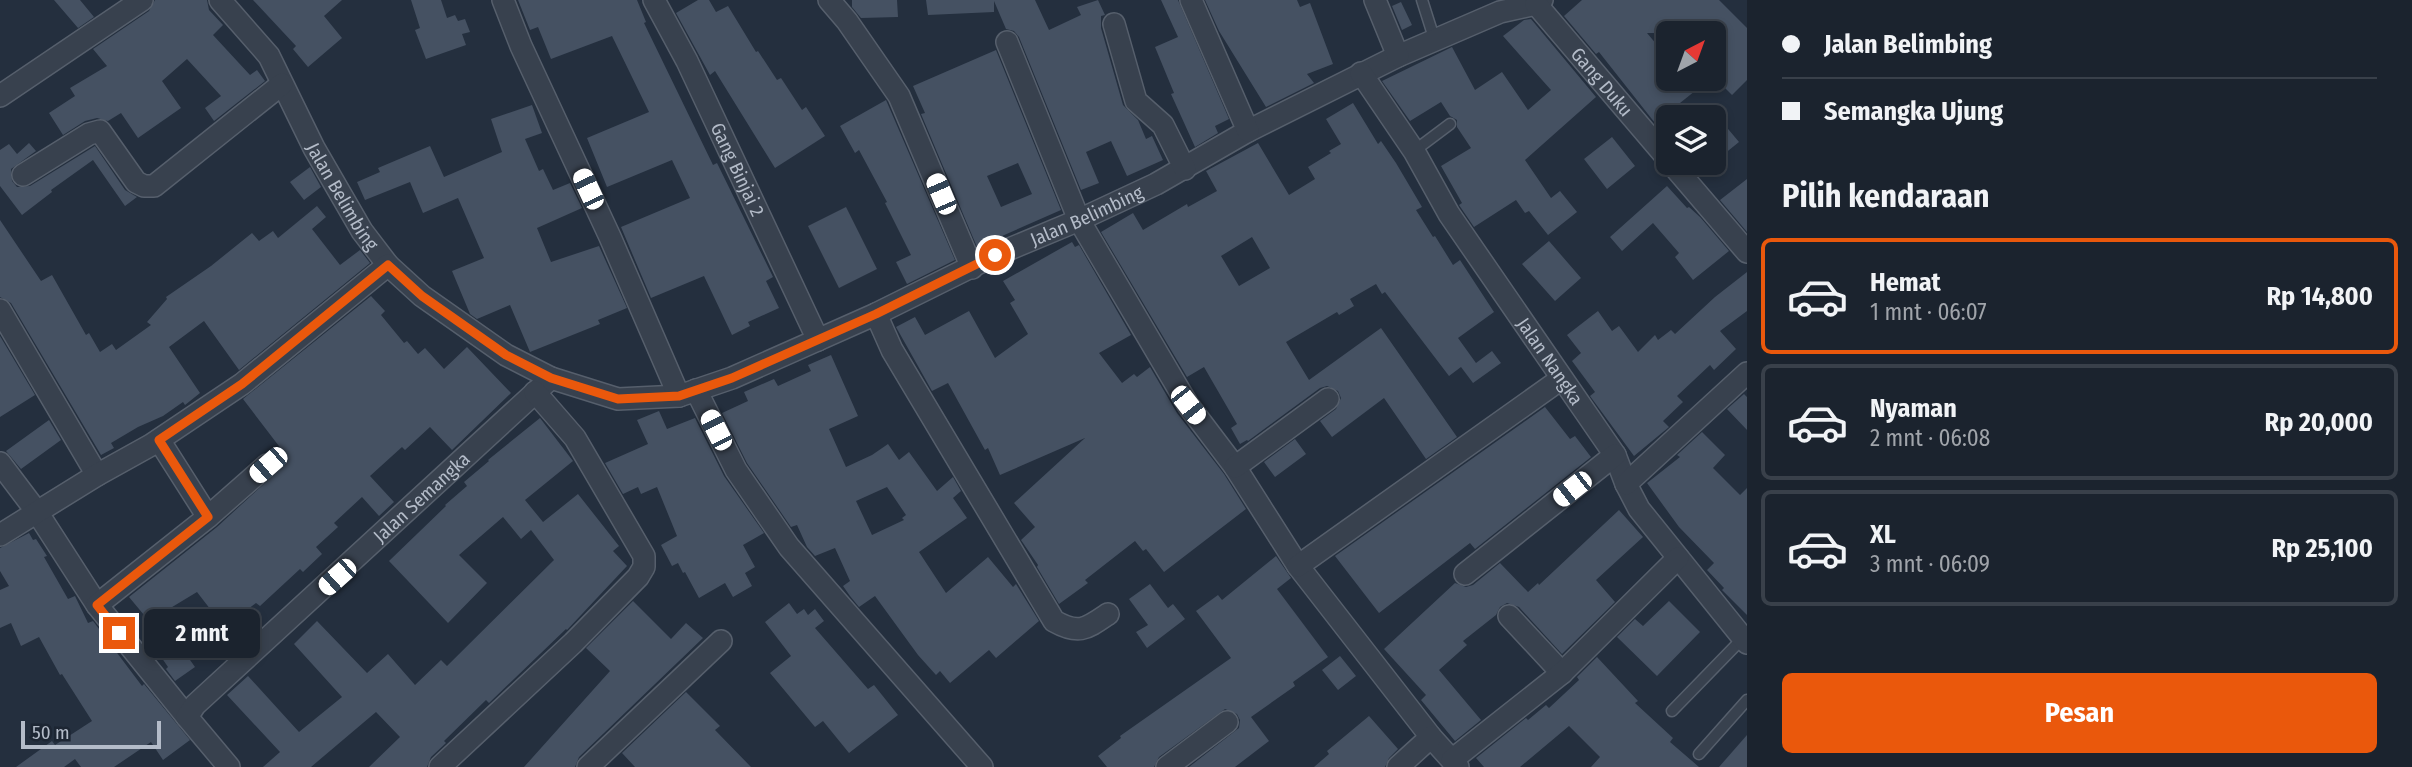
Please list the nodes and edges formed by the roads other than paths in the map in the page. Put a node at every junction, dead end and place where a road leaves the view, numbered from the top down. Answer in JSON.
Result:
{"nodes":[{"id":1,"x":142,"y":0,"type":"edge"},
{"id":2,"x":220,"y":0,"type":"edge"},
{"id":3,"x":503,"y":0,"type":"edge"},
{"id":4,"x":654,"y":0,"type":"edge"},
{"id":5,"x":829,"y":0,"type":"edge"},
{"id":6,"x":1191,"y":0,"type":"edge"},
{"id":7,"x":1375,"y":0,"type":"edge"},
{"id":8,"x":1422,"y":0,"type":"edge"},
{"id":9,"x":1539,"y":2,"type":"edge"},
{"id":10,"x":846,"y":11,"type":"edge"},
{"id":11,"x":1114,"y":24,"type":"dead end"},
{"id":12,"x":1007,"y":41,"type":"dead end"},
{"id":13,"x":1436,"y":41,"type":"junction"},
{"id":14,"x":1398,"y":56,"type":"junction"},
{"id":15,"x":1362,"y":73,"type":"junction"},
{"id":16,"x":282,"y":84,"type":"junction"},
{"id":17,"x":0,"y":96,"type":"edge"},
{"id":18,"x":1450,"y":124,"type":"dead end"},
{"id":19,"x":1248,"y":131,"type":"junction"},
{"id":20,"x":1656,"y":145,"type":"edge"},
{"id":21,"x":1414,"y":151,"type":"junction"},
{"id":22,"x":1185,"y":169,"type":"junction"},
{"id":23,"x":1681,"y":175,"type":"edge"},
{"id":24,"x":23,"y":176,"type":"dead end"},
{"id":25,"x":1079,"y":220,"type":"junction"},
{"id":26,"x":1747,"y":252,"type":"edge"},
{"id":27,"x":388,"y":265,"type":"junction"},
{"id":28,"x":972,"y":268,"type":"junction"},
{"id":29,"x":0,"y":310,"type":"edge"},
{"id":30,"x":876,"y":314,"type":"junction"},
{"id":31,"x":818,"y":340,"type":"junction"},
{"id":32,"x":1747,"y":373,"type":"edge"},
{"id":33,"x":551,"y":378,"type":"junction"},
{"id":34,"x":1561,"y":379,"type":"junction"},
{"id":35,"x":535,"y":393,"type":"junction"},
{"id":36,"x":687,"y":393,"type":"junction"},
{"id":37,"x":1328,"y":400,"type":"dead end"},
{"id":38,"x":159,"y":440,"type":"junction"},
{"id":39,"x":1615,"y":455,"type":"junction"},
{"id":40,"x":0,"y":463,"type":"edge"},
{"id":41,"x":268,"y":465,"type":"dead end"},
{"id":42,"x":1235,"y":467,"type":"junction"},
{"id":43,"x":97,"y":475,"type":"junction"},
{"id":44,"x":1626,"y":485,"type":"junction"},
{"id":45,"x":37,"y":512,"type":"junction"},
{"id":46,"x":208,"y":517,"type":"junction"},
{"id":47,"x":0,"y":535,"type":"edge"},
{"id":48,"x":1678,"y":558,"type":"junction"},
{"id":49,"x":1298,"y":566,"type":"junction"},
{"id":50,"x":1465,"y":574,"type":"dead end"},
{"id":51,"x":97,"y":605,"type":"junction"},
{"id":52,"x":1108,"y":614,"type":"dead end"},
{"id":53,"x":1509,"y":616,"type":"dead end"},
{"id":54,"x":1745,"y":640,"type":"edge"},
{"id":55,"x":721,"y":641,"type":"dead end"},
{"id":56,"x":1562,"y":673,"type":"junction"},
{"id":57,"x":1747,"y":700,"type":"edge"},
{"id":58,"x":1672,"y":711,"type":"dead end"},
{"id":59,"x":187,"y":717,"type":"junction"},
{"id":60,"x":1227,"y":722,"type":"dead end"},
{"id":61,"x":1431,"y":737,"type":"junction"},
{"id":62,"x":1699,"y":754,"type":"dead end"},
{"id":63,"x":1455,"y":764,"type":"edge"},
{"id":64,"x":229,"y":767,"type":"edge"},
{"id":65,"x":440,"y":767,"type":"edge"},
{"id":66,"x":588,"y":767,"type":"edge"},
{"id":67,"x":982,"y":767,"type":"edge"},
{"id":68,"x":1167,"y":767,"type":"edge"},
{"id":69,"x":1398,"y":767,"type":"edge"}],
"edges":[{"from":1,"to":17,"type":"street"},
{"from":2,"to":16,"type":"street","name":"Jalan Belimbing"},
{"from":3,"to":36,"type":"street"},
{"from":4,"to":31,"type":"street","name":"Gang Binjai 2"},
{"from":5,"to":10,"type":"street"},
{"from":6,"to":19,"type":"street"},
{"from":7,"to":14,"type":"street"},
{"from":8,"to":13,"type":"lane"},
{"from":9,"to":13,"type":"street","name":"Jalan Belimbing"},
{"from":9,"to":20,"type":"street","name":"Gang Duku"},
{"from":10,"to":28,"type":"street"},
{"from":11,"to":22,"type":"street"},
{"from":12,"to":25,"type":"street"},
{"from":13,"to":14,"type":"street","name":"Jalan Belimbing"},
{"from":14,"to":15,"type":"street","name":"Jalan Belimbing"},
{"from":15,"to":19,"type":"street","name":"Jalan Belimbing"},
{"from":15,"to":21,"type":"street","name":"Jalan Nangka"},
{"from":16,"to":24,"type":"street"},
{"from":16,"to":27,"type":"street","name":"Jalan Belimbing"},
{"from":18,"to":21,"type":"lane"},
{"from":19,"to":22,"type":"street","name":"Jalan Belimbing"},
{"from":21,"to":34,"type":"street","name":"Jalan Nangka"},
{"from":22,"to":25,"type":"street","name":"Jalan Belimbing"},
{"from":23,"to":26,"type":"street","name":"Gang Duku"},
{"from":25,"to":28,"type":"street","name":"Jalan Belimbing"},
{"from":25,"to":42,"type":"street"},
{"from":27,"to":33,"type":"street","name":"Jalan Belimbing"},
{"from":27,"to":38,"type":"street"},
{"from":28,"to":30,"type":"street","name":"Jalan Belimbing"},
{"from":29,"to":43,"type":"street"},
{"from":30,"to":31,"type":"street","name":"Jalan Belimbing"},
{"from":30,"to":52,"type":"street"},
{"from":31,"to":36,"type":"street","name":"Jalan Belimbing"},
{"from":32,"to":44,"type":"street"},
{"from":33,"to":35,"type":"street","name":"Jalan Semangka"},
{"from":33,"to":36,"type":"street","name":"Jalan Belimbing"},
{"from":34,"to":39,"type":"street","name":"Jalan Nangka"},
{"from":34,"to":49,"type":"street"},
{"from":35,"to":59,"type":"street","name":"Jalan Semangka"},
{"from":35,"to":65,"type":"street"},
{"from":36,"to":67,"type":"street"},
{"from":37,"to":42,"type":"street"},
{"from":38,"to":43,"type":"street"},
{"from":38,"to":46,"type":"street"},
{"from":39,"to":44,"type":"street","name":"Jalan Nangka"},
{"from":39,"to":50,"type":"street"},
{"from":40,"to":45,"type":"street"},
{"from":41,"to":46,"type":"street"},
{"from":42,"to":49,"type":"street"},
{"from":43,"to":45,"type":"street"},
{"from":44,"to":48,"type":"street","name":"Jalan Nangka"},
{"from":45,"to":47,"type":"street"},
{"from":45,"to":51,"type":"street"},
{"from":46,"to":51,"type":"street"},
{"from":48,"to":54,"type":"street","name":"Jalan Nangka"},
{"from":48,"to":56,"type":"street"},
{"from":49,"to":61,"type":"street"},
{"from":51,"to":59,"type":"street"},
{"from":53,"to":56,"type":"street"},
{"from":54,"to":58,"type":"lane"},
{"from":55,"to":66,"type":"street"},
{"from":56,"to":63,"type":"street"},
{"from":57,"to":62,"type":"lane"},
{"from":59,"to":64,"type":"street"},
{"from":60,"to":68,"type":"street"},
{"from":61,"to":63,"type":"street"},
{"from":61,"to":69,"type":"street"}]}
